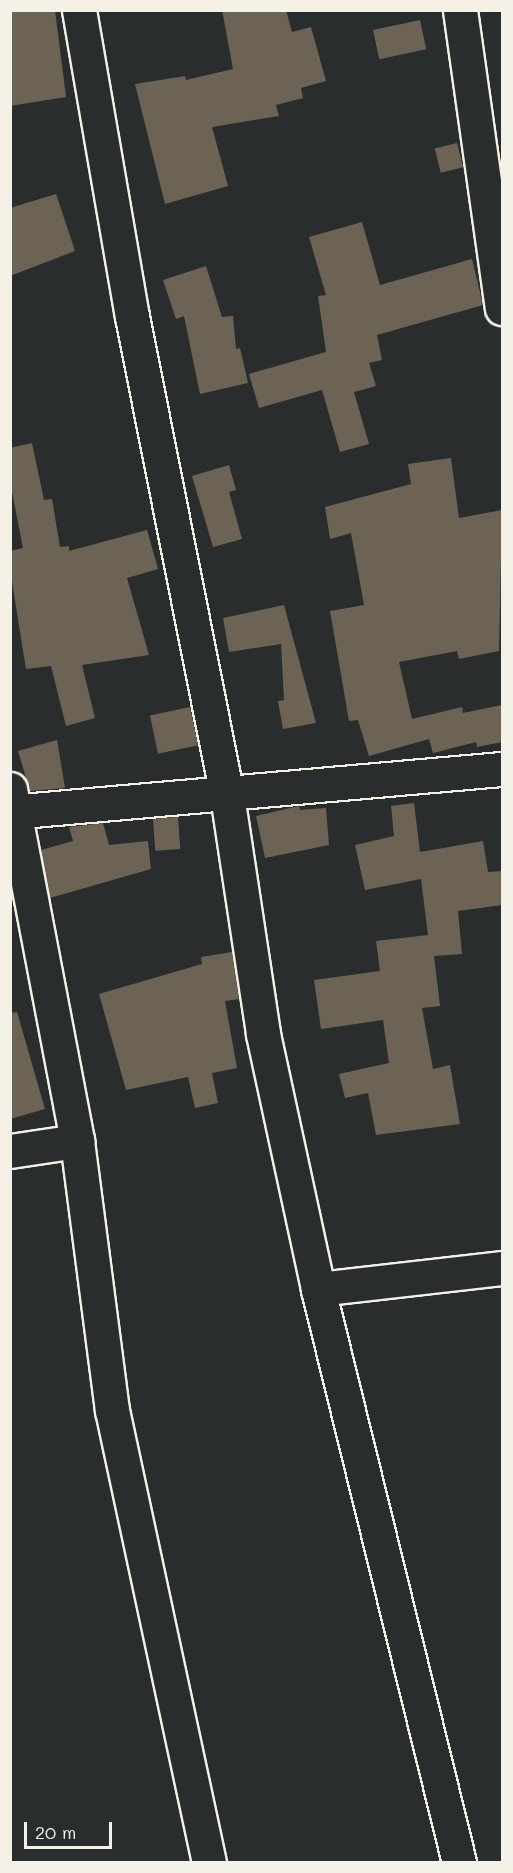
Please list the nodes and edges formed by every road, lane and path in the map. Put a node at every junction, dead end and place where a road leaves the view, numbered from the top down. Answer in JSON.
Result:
{"nodes":[{"id":1,"x":79,"y":10,"type":"edge"},
{"id":2,"x":460,"y":10,"type":"edge"},
{"id":3,"x":502,"y":308,"type":"edge"},
{"id":4,"x":502,"y":769,"type":"edge"},
{"id":5,"x":227,"y":795,"type":"junction"},
{"id":6,"x":12,"y":804,"type":"edge"},
{"id":7,"x":76,"y":1141,"type":"junction"},
{"id":8,"x":10,"y":1151,"type":"edge"},
{"id":9,"x":502,"y":1268,"type":"edge"},
{"id":10,"x":318,"y":1289,"type":"junction"},
{"id":11,"x":209,"y":1863,"type":"edge"},
{"id":12,"x":459,"y":1863,"type":"edge"}],
"edges":[{"from":1,"to":5,"type":"street"},
{"from":2,"to":3,"type":"street"},
{"from":4,"to":5,"type":"street"},
{"from":5,"to":6,"type":"street"},
{"from":5,"to":10,"type":"street"},
{"from":6,"to":7,"type":"street"},
{"from":7,"to":8,"type":"street"},
{"from":7,"to":11,"type":"street"},
{"from":9,"to":10,"type":"street"},
{"from":10,"to":12,"type":"street"}]}
